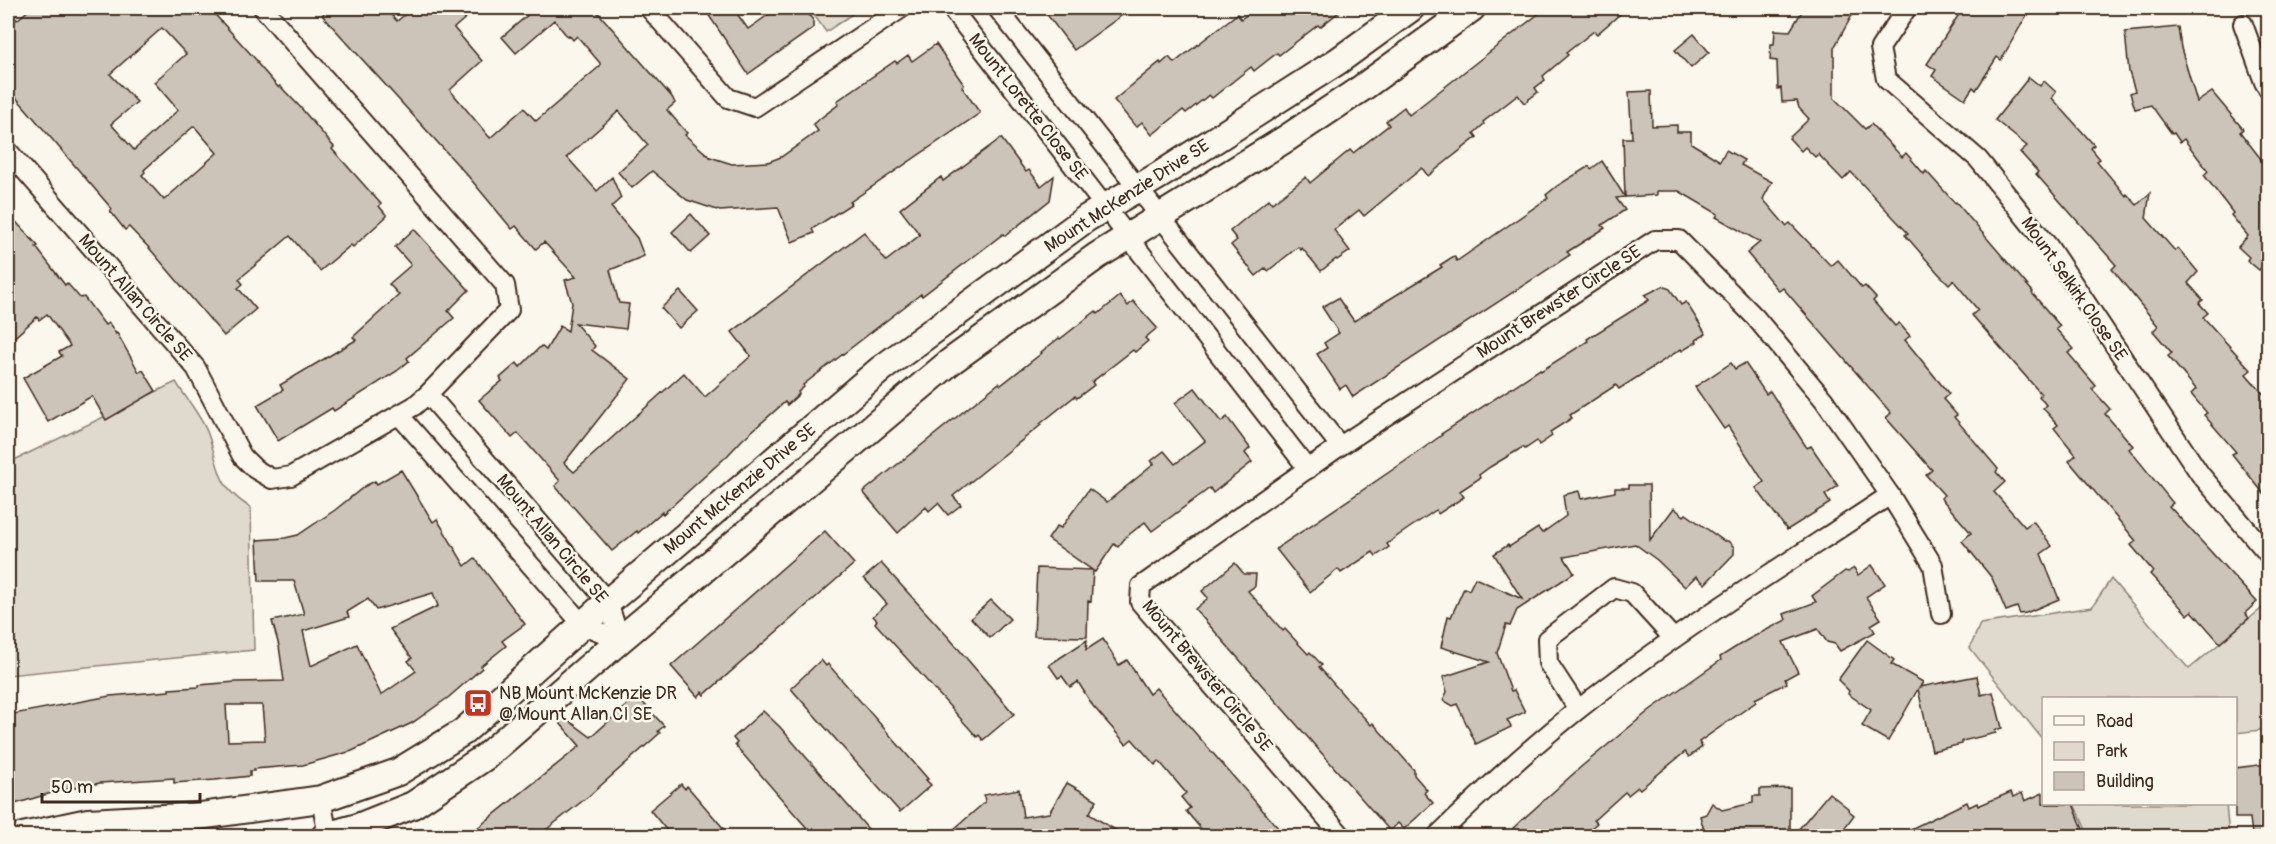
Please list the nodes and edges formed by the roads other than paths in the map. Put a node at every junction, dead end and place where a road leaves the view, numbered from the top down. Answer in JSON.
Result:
{"nodes":[{"id":1,"x":263,"y":8,"type":"edge"},
{"id":2,"x":649,"y":8,"type":"edge"},
{"id":3,"x":902,"y":8,"type":"edge"},
{"id":4,"x":951,"y":8,"type":"edge"},
{"id":5,"x":997,"y":8,"type":"edge"},
{"id":6,"x":1411,"y":8,"type":"edge"},
{"id":7,"x":1472,"y":8,"type":"edge"},
{"id":8,"x":1907,"y":8,"type":"edge"},
{"id":9,"x":2243,"y":24,"type":"dead end"},
{"id":10,"x":2268,"y":89,"type":"edge"},
{"id":11,"x":8,"y":151,"type":"edge"},
{"id":12,"x":1137,"y":187,"type":"junction"},
{"id":13,"x":1105,"y":206,"type":"junction"},
{"id":14,"x":1160,"y":216,"type":"junction"},
{"id":15,"x":1128,"y":236,"type":"junction"},
{"id":16,"x":428,"y":394,"type":"junction"},
{"id":17,"x":399,"y":415,"type":"junction"},
{"id":18,"x":1340,"y":446,"type":"junction"},
{"id":19,"x":1308,"y":469,"type":"junction"},
{"id":20,"x":1890,"y":495,"type":"junction"},
{"id":21,"x":2268,"y":554,"type":"edge"},
{"id":22,"x":608,"y":602,"type":"junction"},
{"id":23,"x":1941,"y":614,"type":"dead end"},
{"id":24,"x":583,"y":625,"type":"junction"},
{"id":25,"x":1673,"y":638,"type":"junction"},
{"id":26,"x":620,"y":640,"type":"junction"},
{"id":27,"x":1578,"y":709,"type":"junction"},
{"id":28,"x":321,"y":799,"type":"junction"},
{"id":29,"x":327,"y":836,"type":"edge"},
{"id":30,"x":23,"y":837,"type":"edge"},
{"id":31,"x":1342,"y":837,"type":"edge"},
{"id":32,"x":1437,"y":837,"type":"edge"}],
"edges":[{"from":1,"to":16,"type":"street","name":"Mount Allan Circle SE"},
{"from":2,"to":3,"type":"street"},
{"from":4,"to":13,"type":"street","name":"Mount Lorette Close SE"},
{"from":5,"to":12,"type":"street","name":"Mount Lorette Close SE"},
{"from":6,"to":12,"type":"street","name":"Mount McKenzie Drive SE"},
{"from":7,"to":14,"type":"street","name":"Mount McKenzie Drive SE"},
{"from":8,"to":21,"type":"street","name":"Mount Selkirk Close SE"},
{"from":9,"to":10,"type":"street"},
{"from":11,"to":17,"type":"street","name":"Mount Allan Circle SE"},
{"from":12,"to":13,"type":"street","name":"Mount McKenzie Drive SE"},
{"from":12,"to":14,"type":"street"},
{"from":13,"to":15,"type":"street"},
{"from":13,"to":22,"type":"street","name":"Mount McKenzie Drive SE"},
{"from":14,"to":15,"type":"street","name":"Mount McKenzie Drive SE"},
{"from":14,"to":18,"type":"street"},
{"from":15,"to":19,"type":"street"},
{"from":15,"to":26,"type":"street","name":"Mount McKenzie Drive SE"},
{"from":16,"to":17,"type":"street","name":"Mount Allan Circle SE"},
{"from":16,"to":22,"type":"street","name":"Mount Allan Circle SE"},
{"from":17,"to":24,"type":"street","name":"Mount Allan Circle SE"},
{"from":18,"to":19,"type":"street","name":"Mount Brewster Circle SE"},
{"from":18,"to":20,"type":"street","name":"Mount Brewster Circle SE"},
{"from":19,"to":31,"type":"street","name":"Mount Brewster Circle SE"},
{"from":20,"to":23,"type":"street","name":"Mount Brewster Circle SE"},
{"from":20,"to":25,"type":"street"},
{"from":22,"to":24,"type":"street","name":"Mount McKenzie Drive SE"},
{"from":22,"to":26,"type":"street","name":"Mount Allan Circle SE"},
{"from":24,"to":26,"type":"street","name":"Mount Allan Circle SE"},
{"from":24,"to":28,"type":"street","name":"Mount McKenzie Drive SE"},
{"from":25,"to":27,"type":"street"},
{"from":25,"to":27,"type":"street"},
{"from":26,"to":29,"type":"street","name":"Mount McKenzie Drive SE"},
{"from":27,"to":32,"type":"street"},
{"from":28,"to":29,"type":"street"},
{"from":28,"to":30,"type":"street","name":"Mount McKenzie Drive SE"}]}
